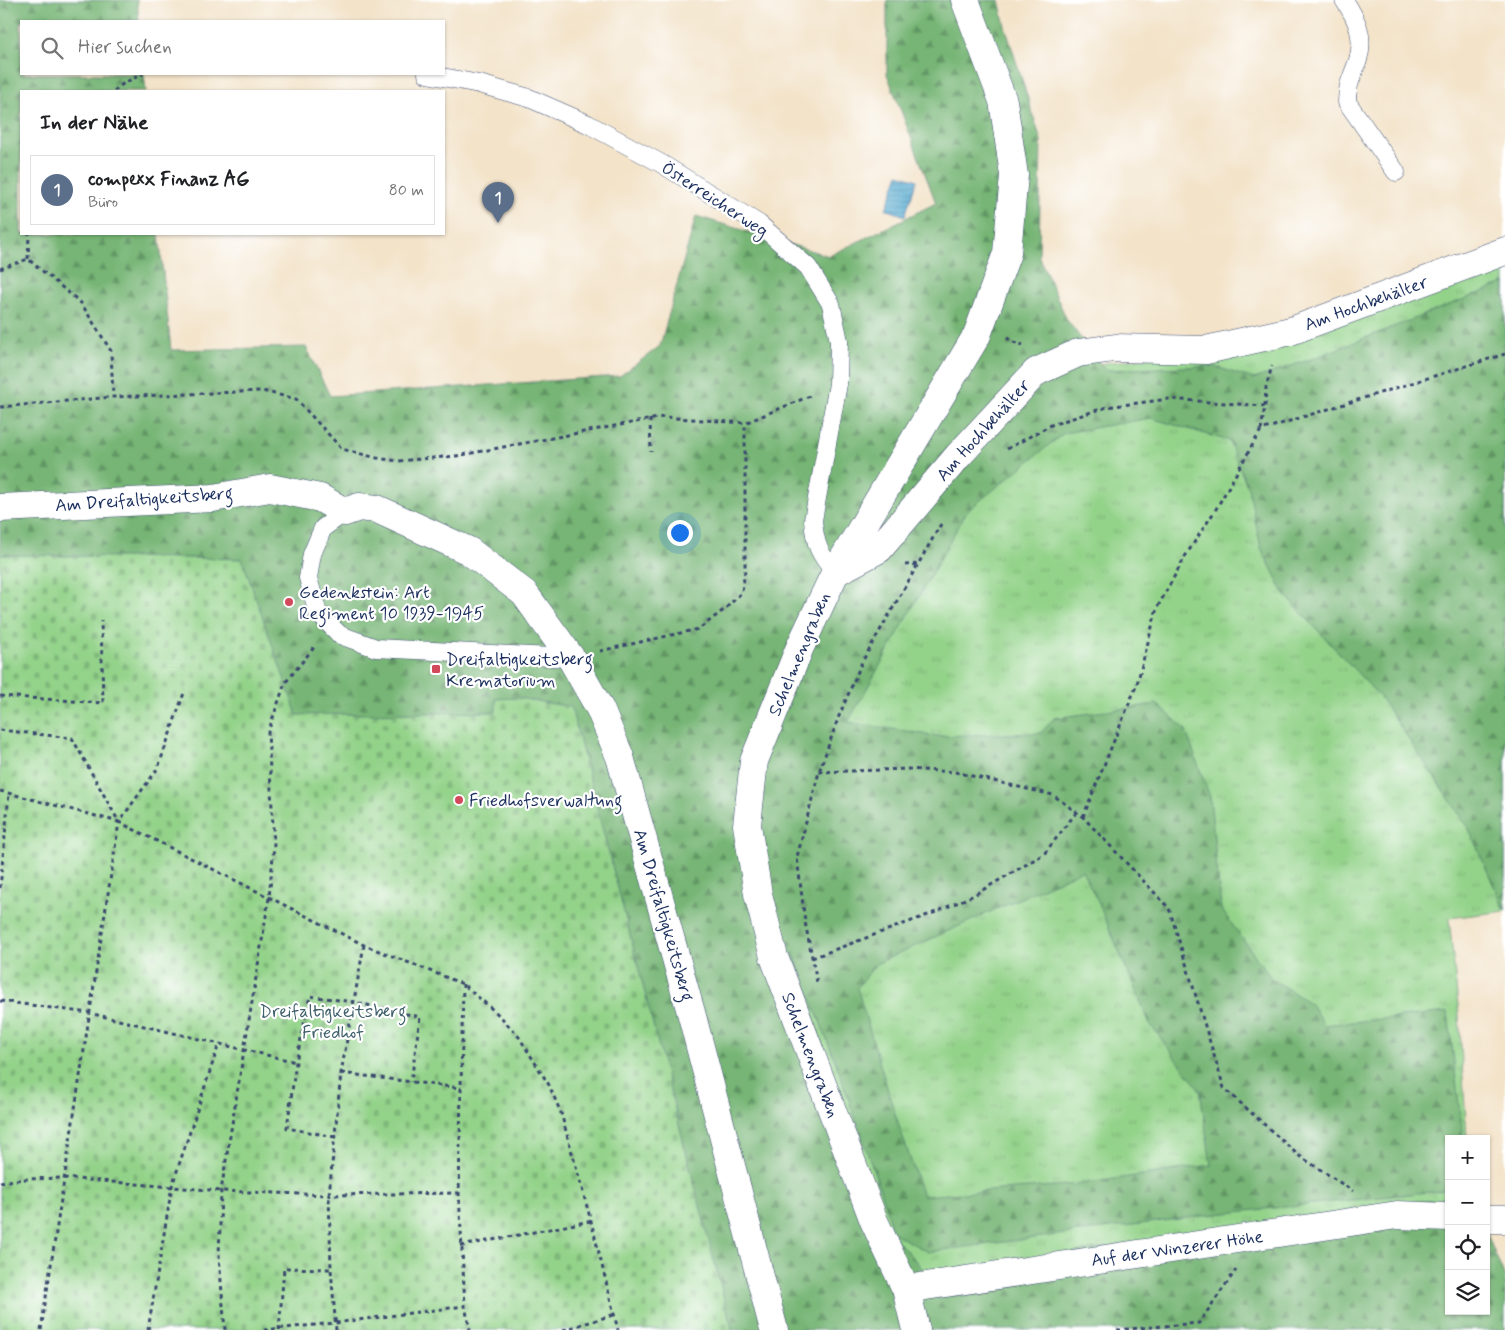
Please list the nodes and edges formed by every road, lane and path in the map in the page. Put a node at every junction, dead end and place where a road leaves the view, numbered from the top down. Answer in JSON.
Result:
{"nodes":[{"id":1,"x":965,"y":0,"type":"edge"},
{"id":2,"x":1344,"y":0,"type":"edge"},
{"id":3,"x":141,"y":75,"type":"edge"},
{"id":4,"x":432,"y":75,"type":"edge"},
{"id":5,"x":115,"y":90,"type":"edge"},
{"id":6,"x":1396,"y":172,"type":"dead end"},
{"id":7,"x":29,"y":235,"type":"edge"},
{"id":8,"x":1505,"y":251,"type":"edge"},
{"id":9,"x":28,"y":259,"type":"junction"},
{"id":10,"x":0,"y":269,"type":"edge"},
{"id":11,"x":1001,"y":331,"type":"dead end"},
{"id":12,"x":1032,"y":342,"type":"dead end"},
{"id":13,"x":1505,"y":354,"type":"edge"},
{"id":14,"x":838,"y":384,"type":"junction"},
{"id":15,"x":114,"y":396,"type":"junction"},
{"id":16,"x":0,"y":407,"type":"edge"},
{"id":17,"x":650,"y":419,"type":"junction"},
{"id":18,"x":745,"y":423,"type":"junction"},
{"id":19,"x":1261,"y":430,"type":"junction"},
{"id":20,"x":1006,"y":450,"type":"dead end"},
{"id":21,"x":651,"y":452,"type":"dead end"},
{"id":22,"x":0,"y":508,"type":"edge"},
{"id":23,"x":345,"y":512,"type":"junction"},
{"id":24,"x":946,"y":517,"type":"dead end"},
{"id":25,"x":835,"y":573,"type":"junction"},
{"id":26,"x":101,"y":621,"type":"dead end"},
{"id":27,"x":332,"y":626,"type":"junction"},
{"id":28,"x":570,"y":658,"type":"junction"},
{"id":29,"x":185,"y":690,"type":"dead end"},
{"id":30,"x":0,"y":696,"type":"edge"},
{"id":31,"x":0,"y":730,"type":"edge"},
{"id":32,"x":819,"y":772,"type":"junction"},
{"id":33,"x":0,"y":792,"type":"edge"},
{"id":34,"x":9,"y":794,"type":"junction"},
{"id":35,"x":1076,"y":812,"type":"junction"},
{"id":36,"x":1083,"y":817,"type":"junction"},
{"id":37,"x":119,"y":822,"type":"junction"},
{"id":38,"x":0,"y":888,"type":"edge"},
{"id":39,"x":269,"y":898,"type":"junction"},
{"id":40,"x":364,"y":945,"type":"junction"},
{"id":41,"x":812,"y":958,"type":"junction"},
{"id":42,"x":463,"y":984,"type":"junction"},
{"id":43,"x":818,"y":985,"type":"dead end"},
{"id":44,"x":0,"y":1000,"type":"edge"},
{"id":45,"x":354,"y":1002,"type":"junction"},
{"id":46,"x":89,"y":1013,"type":"junction"},
{"id":47,"x":219,"y":1044,"type":"junction"},
{"id":48,"x":244,"y":1050,"type":"junction"},
{"id":49,"x":296,"y":1062,"type":"junction"},
{"id":50,"x":341,"y":1073,"type":"junction"},
{"id":51,"x":412,"y":1082,"type":"junction"},
{"id":52,"x":461,"y":1088,"type":"junction"},
{"id":53,"x":335,"y":1137,"type":"junction"},
{"id":54,"x":64,"y":1178,"type":"junction"},
{"id":55,"x":0,"y":1182,"type":"edge"},
{"id":56,"x":172,"y":1186,"type":"junction"},
{"id":57,"x":221,"y":1191,"type":"junction"},
{"id":58,"x":1354,"y":1192,"type":"dead end"},
{"id":59,"x":459,"y":1193,"type":"junction"},
{"id":60,"x":329,"y":1195,"type":"junction"},
{"id":61,"x":1445,"y":1217,"type":"edge"},
{"id":62,"x":1490,"y":1218,"type":"edge"},
{"id":63,"x":1505,"y":1219,"type":"edge"},
{"id":64,"x":591,"y":1222,"type":"junction"},
{"id":65,"x":1258,"y":1237,"type":"junction"},
{"id":66,"x":461,"y":1246,"type":"junction"},
{"id":67,"x":331,"y":1269,"type":"junction"},
{"id":68,"x":906,"y":1289,"type":"junction"},
{"id":69,"x":465,"y":1306,"type":"junction"},
{"id":70,"x":613,"y":1315,"type":"junction"},
{"id":71,"x":334,"y":1324,"type":"junction"},
{"id":72,"x":279,"y":1329,"type":"edge"},
{"id":73,"x":41,"y":1330,"type":"edge"},
{"id":74,"x":148,"y":1330,"type":"edge"},
{"id":75,"x":225,"y":1330,"type":"edge"},
{"id":76,"x":264,"y":1330,"type":"edge"},
{"id":77,"x":336,"y":1330,"type":"edge"},
{"id":78,"x":470,"y":1330,"type":"edge"},
{"id":79,"x":563,"y":1330,"type":"edge"},
{"id":80,"x":618,"y":1330,"type":"edge"},
{"id":81,"x":774,"y":1330,"type":"edge"},
{"id":82,"x":916,"y":1330,"type":"edge"},
{"id":83,"x":1117,"y":1330,"type":"edge"}],
"edges":[{"from":1,"to":25,"type":"street","name":"Schelmengraben"},
{"from":2,"to":6,"type":"lane"},
{"from":3,"to":5,"type":"path"},
{"from":4,"to":14,"type":"lane","name":"Österreicherweg"},
{"from":7,"to":9,"type":"path"},
{"from":8,"to":25,"type":"street","name":"Am Hochbehälter"},
{"from":9,"to":10,"type":"path"},
{"from":9,"to":15,"type":"path"},
{"from":11,"to":12,"type":"path"},
{"from":13,"to":19,"type":"path"},
{"from":14,"to":18,"type":"path"},
{"from":14,"to":25,"type":"lane","name":"Österreicherweg"},
{"from":15,"to":16,"type":"path"},
{"from":15,"to":17,"type":"path"},
{"from":17,"to":18,"type":"path"},
{"from":17,"to":21,"type":"path"},
{"from":18,"to":28,"type":"path"},
{"from":19,"to":20,"type":"path"},
{"from":19,"to":36,"type":"path"},
{"from":22,"to":23,"type":"street","name":"Am Dreifaltigkeitsberg"},
{"from":23,"to":27,"type":"lane"},
{"from":23,"to":28,"type":"street","name":"Am Dreifaltigkeitsberg"},
{"from":24,"to":32,"type":"path"},
{"from":25,"to":68,"type":"street","name":"Schelmengraben"},
{"from":26,"to":30,"type":"path"},
{"from":27,"to":28,"type":"lane"},
{"from":27,"to":39,"type":"path"},
{"from":28,"to":81,"type":"street","name":"Am Dreifaltigkeitsberg"},
{"from":29,"to":37,"type":"path"},
{"from":31,"to":37,"type":"path"},
{"from":32,"to":35,"type":"path"},
{"from":32,"to":41,"type":"path"},
{"from":33,"to":34,"type":"path"},
{"from":34,"to":37,"type":"path"},
{"from":34,"to":38,"type":"path"},
{"from":35,"to":36,"type":"path"},
{"from":35,"to":41,"type":"path"},
{"from":36,"to":58,"type":"path"},
{"from":37,"to":39,"type":"path"},
{"from":37,"to":46,"type":"path"},
{"from":39,"to":40,"type":"path"},
{"from":39,"to":48,"type":"path"},
{"from":40,"to":42,"type":"path"},
{"from":40,"to":45,"type":"path"},
{"from":41,"to":43,"type":"path"},
{"from":42,"to":52,"type":"path"},
{"from":42,"to":64,"type":"path"},
{"from":44,"to":46,"type":"path"},
{"from":45,"to":49,"type":"path"},
{"from":45,"to":50,"type":"path"},
{"from":45,"to":51,"type":"path"},
{"from":46,"to":47,"type":"path"},
{"from":46,"to":54,"type":"path"},
{"from":47,"to":48,"type":"path"},
{"from":47,"to":56,"type":"path"},
{"from":48,"to":49,"type":"path"},
{"from":48,"to":57,"type":"path"},
{"from":49,"to":53,"type":"path"},
{"from":50,"to":51,"type":"path"},
{"from":50,"to":53,"type":"path"},
{"from":51,"to":52,"type":"path"},
{"from":52,"to":59,"type":"path"},
{"from":53,"to":60,"type":"path"},
{"from":54,"to":55,"type":"path"},
{"from":54,"to":56,"type":"path"},
{"from":54,"to":73,"type":"path"},
{"from":56,"to":57,"type":"path"},
{"from":56,"to":74,"type":"path"},
{"from":57,"to":60,"type":"path"},
{"from":57,"to":75,"type":"path"},
{"from":59,"to":60,"type":"path"},
{"from":59,"to":66,"type":"path"},
{"from":60,"to":67,"type":"path"},
{"from":61,"to":65,"type":"street","name":"Auf der Winzerer Höhe"},
{"from":62,"to":63,"type":"street"},
{"from":64,"to":66,"type":"path"},
{"from":64,"to":70,"type":"path"},
{"from":65,"to":68,"type":"street","name":"Auf der Winzerer Höhe"},
{"from":65,"to":83,"type":"path"},
{"from":66,"to":69,"type":"path"},
{"from":67,"to":71,"type":"path"},
{"from":67,"to":72,"type":"path"},
{"from":68,"to":82,"type":"street","name":"Schelmengraben"},
{"from":69,"to":71,"type":"path"},
{"from":69,"to":78,"type":"path"},
{"from":70,"to":79,"type":"path"},
{"from":70,"to":80,"type":"path"},
{"from":71,"to":72,"type":"path"},
{"from":71,"to":77,"type":"path"},
{"from":72,"to":76,"type":"path"}]}
